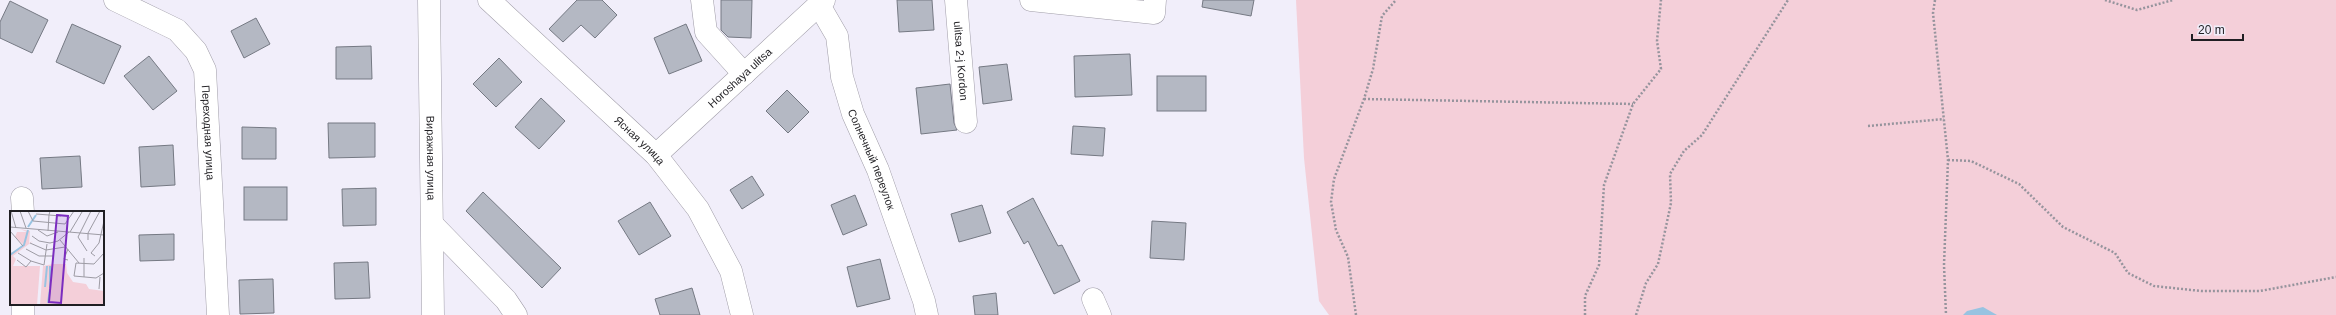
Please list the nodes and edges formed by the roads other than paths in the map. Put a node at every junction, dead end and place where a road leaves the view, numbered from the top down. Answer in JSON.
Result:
{"nodes":[{"id":1,"x":115,"y":0,"type":"edge"},
{"id":2,"x":429,"y":0,"type":"edge"},
{"id":3,"x":489,"y":0,"type":"edge"},
{"id":4,"x":702,"y":0,"type":"edge"},
{"id":5,"x":956,"y":0,"type":"edge"},
{"id":6,"x":1031,"y":0,"type":"edge"},
{"id":7,"x":1155,"y":0,"type":"edge"},
{"id":8,"x":822,"y":2,"type":"edge"},
{"id":9,"x":744,"y":74,"type":"junction"},
{"id":10,"x":966,"y":122,"type":"dead end"},
{"id":11,"x":656,"y":155,"type":"junction"},
{"id":12,"x":432,"y":226,"type":"junction"},
{"id":13,"x":218,"y":315,"type":"edge"},
{"id":14,"x":432,"y":315,"type":"edge"},
{"id":15,"x":516,"y":315,"type":"edge"},
{"id":16,"x":742,"y":315,"type":"edge"},
{"id":17,"x":927,"y":315,"type":"edge"}],
"edges":[{"from":1,"to":13,"type":"street","name":"Переходная улица"},
{"from":2,"to":12,"type":"street","name":"Виражная улица"},
{"from":3,"to":11,"type":"street","name":"Ясная улица"},
{"from":4,"to":9,"type":"street"},
{"from":5,"to":10,"type":"street","name":"ulitsa 2-j Kordon"},
{"from":6,"to":7,"type":"street"},
{"from":8,"to":9,"type":"street","name":"Horoshaya ulitsa"},
{"from":8,"to":17,"type":"street","name":"Солнечный переулок"},
{"from":9,"to":11,"type":"street","name":"Horoshaya ulitsa"},
{"from":11,"to":16,"type":"street","name":"Ясная улица"},
{"from":12,"to":14,"type":"street","name":"Виражная улица"},
{"from":12,"to":15,"type":"street"}]}
